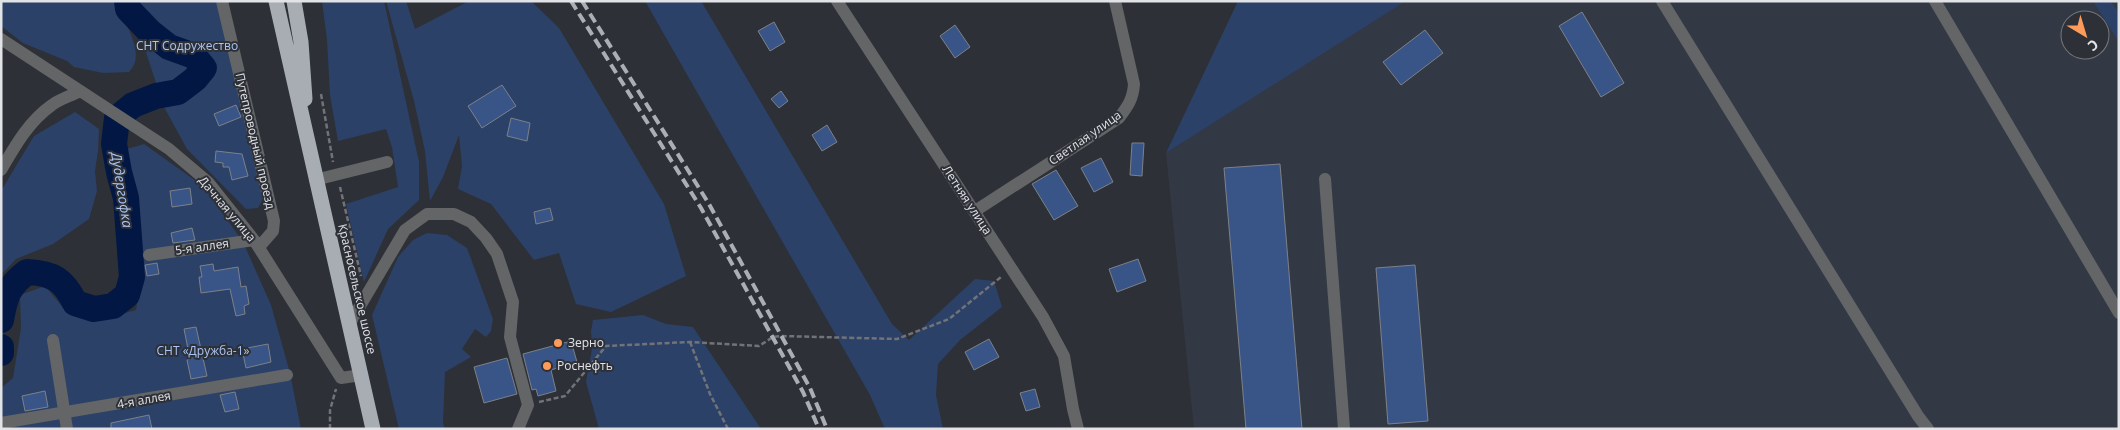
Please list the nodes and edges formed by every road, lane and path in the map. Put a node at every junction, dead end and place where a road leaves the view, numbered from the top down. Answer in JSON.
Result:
{"nodes":[{"id":1,"x":222,"y":1,"type":"edge"},
{"id":2,"x":276,"y":1,"type":"edge"},
{"id":3,"x":294,"y":1,"type":"edge"},
{"id":4,"x":837,"y":1,"type":"edge"},
{"id":5,"x":1115,"y":1,"type":"edge"},
{"id":6,"x":1662,"y":1,"type":"edge"},
{"id":7,"x":1935,"y":1,"type":"edge"},
{"id":8,"x":1,"y":39,"type":"edge"},
{"id":9,"x":320,"y":89,"type":"dead end"},
{"id":10,"x":80,"y":91,"type":"junction"},
{"id":11,"x":310,"y":156,"type":"junction"},
{"id":12,"x":387,"y":162,"type":"dead end"},
{"id":13,"x":1,"y":170,"type":"edge"},
{"id":14,"x":336,"y":174,"type":"junction"},
{"id":15,"x":315,"y":180,"type":"junction"},
{"id":16,"x":1325,"y":180,"type":"dead end"},
{"id":17,"x":975,"y":212,"type":"junction"},
{"id":18,"x":256,"y":244,"type":"junction"},
{"id":19,"x":149,"y":255,"type":"dead end"},
{"id":20,"x":1011,"y":268,"type":"junction"},
{"id":21,"x":366,"y":295,"type":"junction"},
{"id":22,"x":2119,"y":312,"type":"edge"},
{"id":23,"x":350,"y":322,"type":"junction"},
{"id":24,"x":53,"y":340,"type":"dead end"},
{"id":25,"x":690,"y":342,"type":"junction"},
{"id":26,"x":287,"y":375,"type":"dead end"},
{"id":27,"x":361,"y":375,"type":"junction"},
{"id":28,"x":341,"y":378,"type":"junction"},
{"id":29,"x":528,"y":405,"type":"junction"},
{"id":30,"x":64,"y":413,"type":"junction"},
{"id":31,"x":1,"y":423,"type":"edge"},
{"id":32,"x":67,"y":429,"type":"edge"},
{"id":33,"x":330,"y":429,"type":"edge"},
{"id":34,"x":373,"y":429,"type":"edge"},
{"id":35,"x":518,"y":429,"type":"edge"},
{"id":36,"x":728,"y":429,"type":"edge"},
{"id":37,"x":1078,"y":429,"type":"edge"},
{"id":38,"x":1344,"y":429,"type":"edge"},
{"id":39,"x":1928,"y":429,"type":"edge"}],
"edges":[{"from":1,"to":18,"type":"street","name":"Путепроводный проезд"},
{"from":2,"to":11,"type":"highway","name":"Красносельское шоссе"},
{"from":3,"to":11,"type":"highway","name":"Красносельское шоссе"},
{"from":4,"to":17,"type":"street","name":"Летняя улица"},
{"from":5,"to":17,"type":"street","name":"Светлая улица"},
{"from":6,"to":39,"type":"street"},
{"from":7,"to":22,"type":"street"},
{"from":8,"to":10,"type":"street","name":"Дачная улица"},
{"from":9,"to":14,"type":"path"},
{"from":10,"to":13,"type":"street"},
{"from":10,"to":18,"type":"street","name":"Дачная улица"},
{"from":11,"to":15,"type":"highway","name":"Красносельское шоссе"},
{"from":12,"to":14,"type":"street"},
{"from":14,"to":15,"type":"street"},
{"from":14,"to":21,"type":"path"},
{"from":15,"to":23,"type":"highway","name":"Красносельское шоссе"},
{"from":16,"to":38,"type":"street"},
{"from":17,"to":20,"type":"street","name":"Летняя улица"},
{"from":18,"to":19,"type":"street","name":"5-я аллея"},
{"from":18,"to":28,"type":"street","name":"Дачная улица"},
{"from":20,"to":25,"type":"path"},
{"from":20,"to":37,"type":"street","name":"Летняя улица"},
{"from":21,"to":23,"type":"street"},
{"from":21,"to":29,"type":"street"},
{"from":23,"to":27,"type":"highway","name":"Красносельское шоссе"},
{"from":24,"to":30,"type":"street"},
{"from":25,"to":29,"type":"path"},
{"from":25,"to":36,"type":"path"},
{"from":26,"to":30,"type":"street","name":"4-я аллея"},
{"from":27,"to":28,"type":"street"},
{"from":27,"to":34,"type":"highway","name":"Красносельское шоссе"},
{"from":28,"to":33,"type":"path"},
{"from":29,"to":35,"type":"street"},
{"from":30,"to":31,"type":"street","name":"4-я аллея"},
{"from":30,"to":32,"type":"street"}]}
